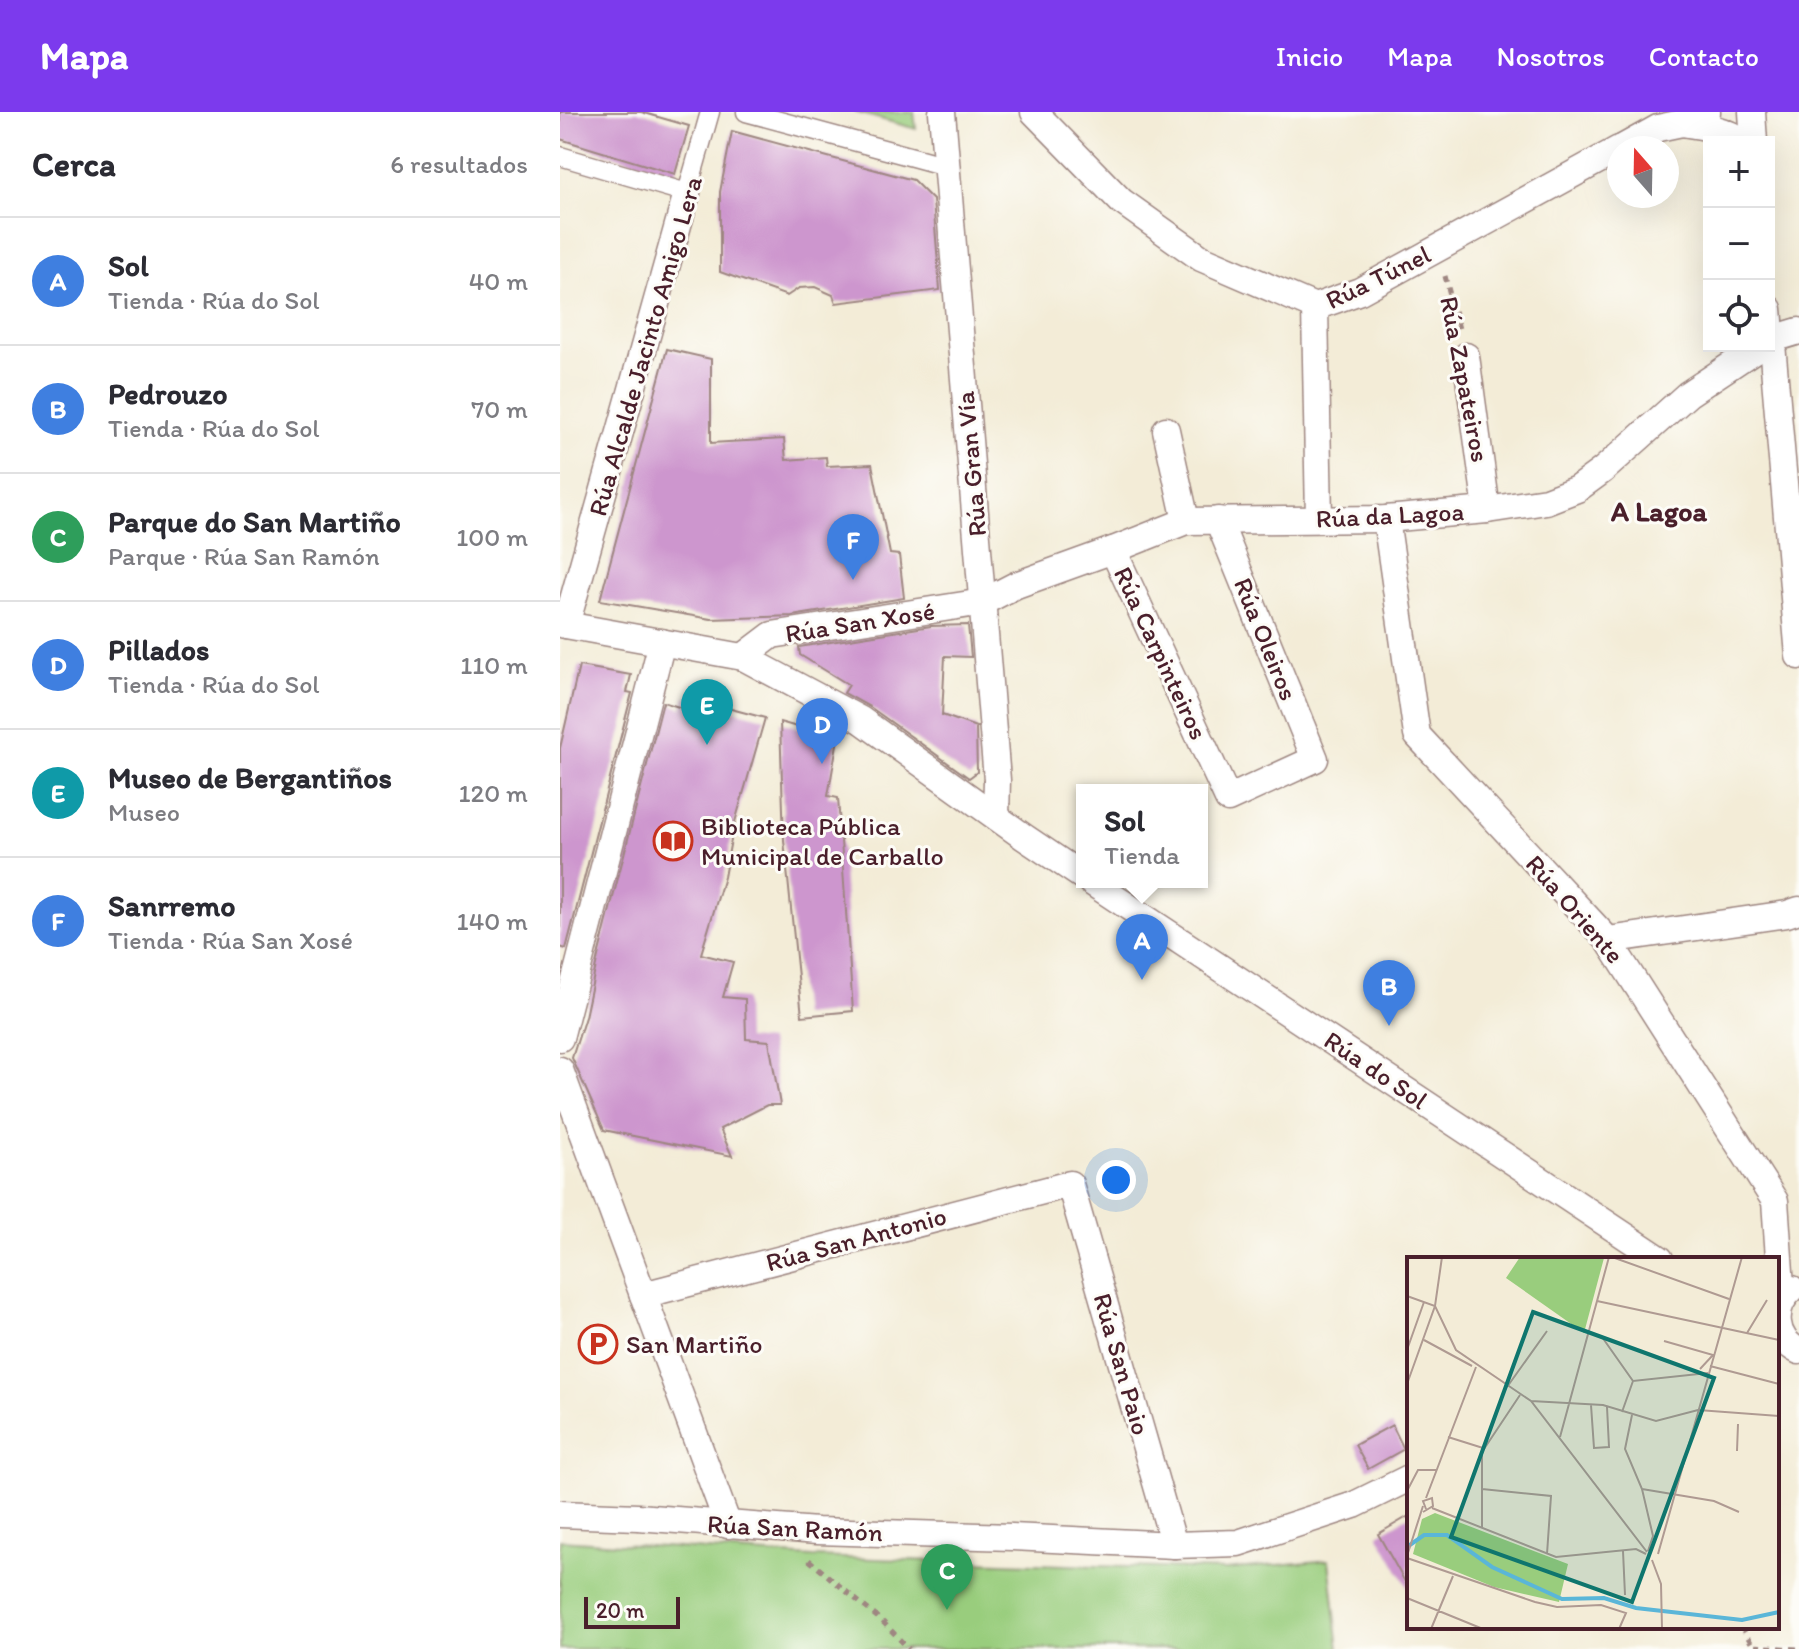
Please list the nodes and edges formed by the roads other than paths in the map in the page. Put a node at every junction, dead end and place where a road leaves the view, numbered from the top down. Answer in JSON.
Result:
{"nodes":[{"id":1,"x":710,"y":112,"type":"edge"},
{"id":2,"x":746,"y":112,"type":"edge"},
{"id":3,"x":942,"y":112,"type":"edge"},
{"id":4,"x":1034,"y":112,"type":"edge"},
{"id":5,"x":1707,"y":112,"type":"edge"},
{"id":6,"x":1752,"y":112,"type":"edge"},
{"id":7,"x":1669,"y":121,"type":"edge"},
{"id":8,"x":1643,"y":136,"type":"edge"},
{"id":9,"x":1733,"y":136,"type":"edge"},
{"id":10,"x":1754,"y":136,"type":"edge"},
{"id":11,"x":560,"y":156,"type":"edge"},
{"id":12,"x":1607,"y":156,"type":"edge"},
{"id":13,"x":946,"y":166,"type":"junction"},
{"id":14,"x":687,"y":193,"type":"junction"},
{"id":15,"x":1315,"y":307,"type":"junction"},
{"id":16,"x":1799,"y":331,"type":"edge"},
{"id":17,"x":1775,"y":339,"type":"edge"},
{"id":18,"x":1752,"y":352,"type":"edge"},
{"id":19,"x":1768,"y":352,"type":"edge"},
{"id":20,"x":1466,"y":356,"type":"road end"},
{"id":21,"x":1166,"y":430,"type":"dead end"},
{"id":22,"x":1487,"y":510,"type":"junction"},
{"id":23,"x":1319,"y":519,"type":"junction"},
{"id":24,"x":1386,"y":519,"type":"junction"},
{"id":25,"x":1218,"y":520,"type":"junction"},
{"id":26,"x":1186,"y":521,"type":"junction"},
{"id":27,"x":1113,"y":550,"type":"junction"},
{"id":28,"x":983,"y":602,"type":"junction"},
{"id":29,"x":563,"y":625,"type":"edge"},
{"id":30,"x":662,"y":642,"type":"junction"},
{"id":31,"x":1799,"y":656,"type":"edge"},
{"id":32,"x":743,"y":657,"type":"junction"},
{"id":33,"x":1228,"y":799,"type":"joint"},
{"id":34,"x":996,"y":816,"type":"junction"},
{"id":35,"x":1076,"y":872,"type":"edge"},
{"id":36,"x":1100,"y":888,"type":"edge"},
{"id":37,"x":1799,"y":910,"type":"edge"},
{"id":38,"x":1608,"y":940,"type":"junction"},
{"id":39,"x":560,"y":1038,"type":"edge"},
{"id":40,"x":560,"y":1070,"type":"edge"},
{"id":41,"x":1070,"y":1184,"type":"joint"},
{"id":42,"x":1657,"y":1257,"type":"edge"},
{"id":43,"x":1779,"y":1257,"type":"edge"},
{"id":44,"x":1779,"y":1264,"type":"edge"},
{"id":45,"x":643,"y":1295,"type":"junction"},
{"id":46,"x":1782,"y":1312,"type":"edge"},
{"id":47,"x":1799,"y":1351,"type":"edge"},
{"id":48,"x":1407,"y":1479,"type":"edge"},
{"id":49,"x":560,"y":1514,"type":"edge"},
{"id":50,"x":728,"y":1525,"type":"junction"},
{"id":51,"x":1174,"y":1545,"type":"junction"}],
"edges":[{"from":1,"to":14,"type":"street","name":"Rúa Alcalde Jacinto Amigo Lera"},
{"from":2,"to":13,"type":"street"},
{"from":3,"to":13,"type":"street","name":"Rúa Gran Vía"},
{"from":4,"to":15,"type":"street","name":"Rúa Túnel"},
{"from":5,"to":7,"type":"street","name":"Rúa Túnel"},
{"from":6,"to":10,"type":"street"},
{"from":7,"to":8,"type":"street","name":"Rúa Túnel"},
{"from":7,"to":9,"type":"street"},
{"from":11,"to":14,"type":"street"},
{"from":12,"to":15,"type":"street","name":"Rúa Túnel"},
{"from":13,"to":28,"type":"street","name":"Rúa Gran Vía"},
{"from":14,"to":29,"type":"street","name":"Rúa Alcalde Jacinto Amigo Lera"},
{"from":15,"to":23,"type":"street"},
{"from":16,"to":17,"type":"street","name":"Rúa da Lagoa"},
{"from":18,"to":22,"type":"street","name":"Rúa da Lagoa"},
{"from":19,"to":31,"type":"street"},
{"from":20,"to":22,"type":"street","name":"Rúa Zapateiros"},
{"from":21,"to":26,"type":"street"},
{"from":22,"to":24,"type":"street","name":"Rúa da Lagoa"},
{"from":23,"to":24,"type":"street","name":"Rúa da Lagoa"},
{"from":23,"to":25,"type":"street","name":"Rúa da Lagoa"},
{"from":24,"to":38,"type":"street","name":"Rúa Oriente"},
{"from":25,"to":26,"type":"street","name":"Rúa da Lagoa"},
{"from":25,"to":33,"type":"street","name":"Rúa Oleiros"},
{"from":26,"to":27,"type":"street","name":"Rúa da Lagoa"},
{"from":27,"to":28,"type":"street","name":"Rúa da Lagoa"},
{"from":27,"to":33,"type":"street","name":"Rúa Carpinteiros"},
{"from":28,"to":32,"type":"street","name":"Rúa San Xosé"},
{"from":28,"to":34,"type":"street","name":"Rúa Gran Vía"},
{"from":29,"to":30,"type":"street"},
{"from":30,"to":32,"type":"street"},
{"from":30,"to":39,"type":"street"},
{"from":32,"to":34,"type":"street"},
{"from":34,"to":35,"type":"street"},
{"from":36,"to":42,"type":"street","name":"Rúa do Sol"},
{"from":37,"to":38,"type":"street"},
{"from":38,"to":43,"type":"street","name":"Rúa Oriente"},
{"from":40,"to":45,"type":"street"},
{"from":41,"to":45,"type":"street","name":"Rúa San Antonio"},
{"from":41,"to":51,"type":"street","name":"Rúa San Paio"},
{"from":44,"to":46,"type":"street","name":"Rúa Oriente"},
{"from":45,"to":50,"type":"street"},
{"from":46,"to":47,"type":"street"},
{"from":48,"to":51,"type":"street","name":"Rúa San Ramón"},
{"from":49,"to":50,"type":"street","name":"Rúa San Ramón"},
{"from":50,"to":51,"type":"street","name":"Rúa San Ramón"}]}
